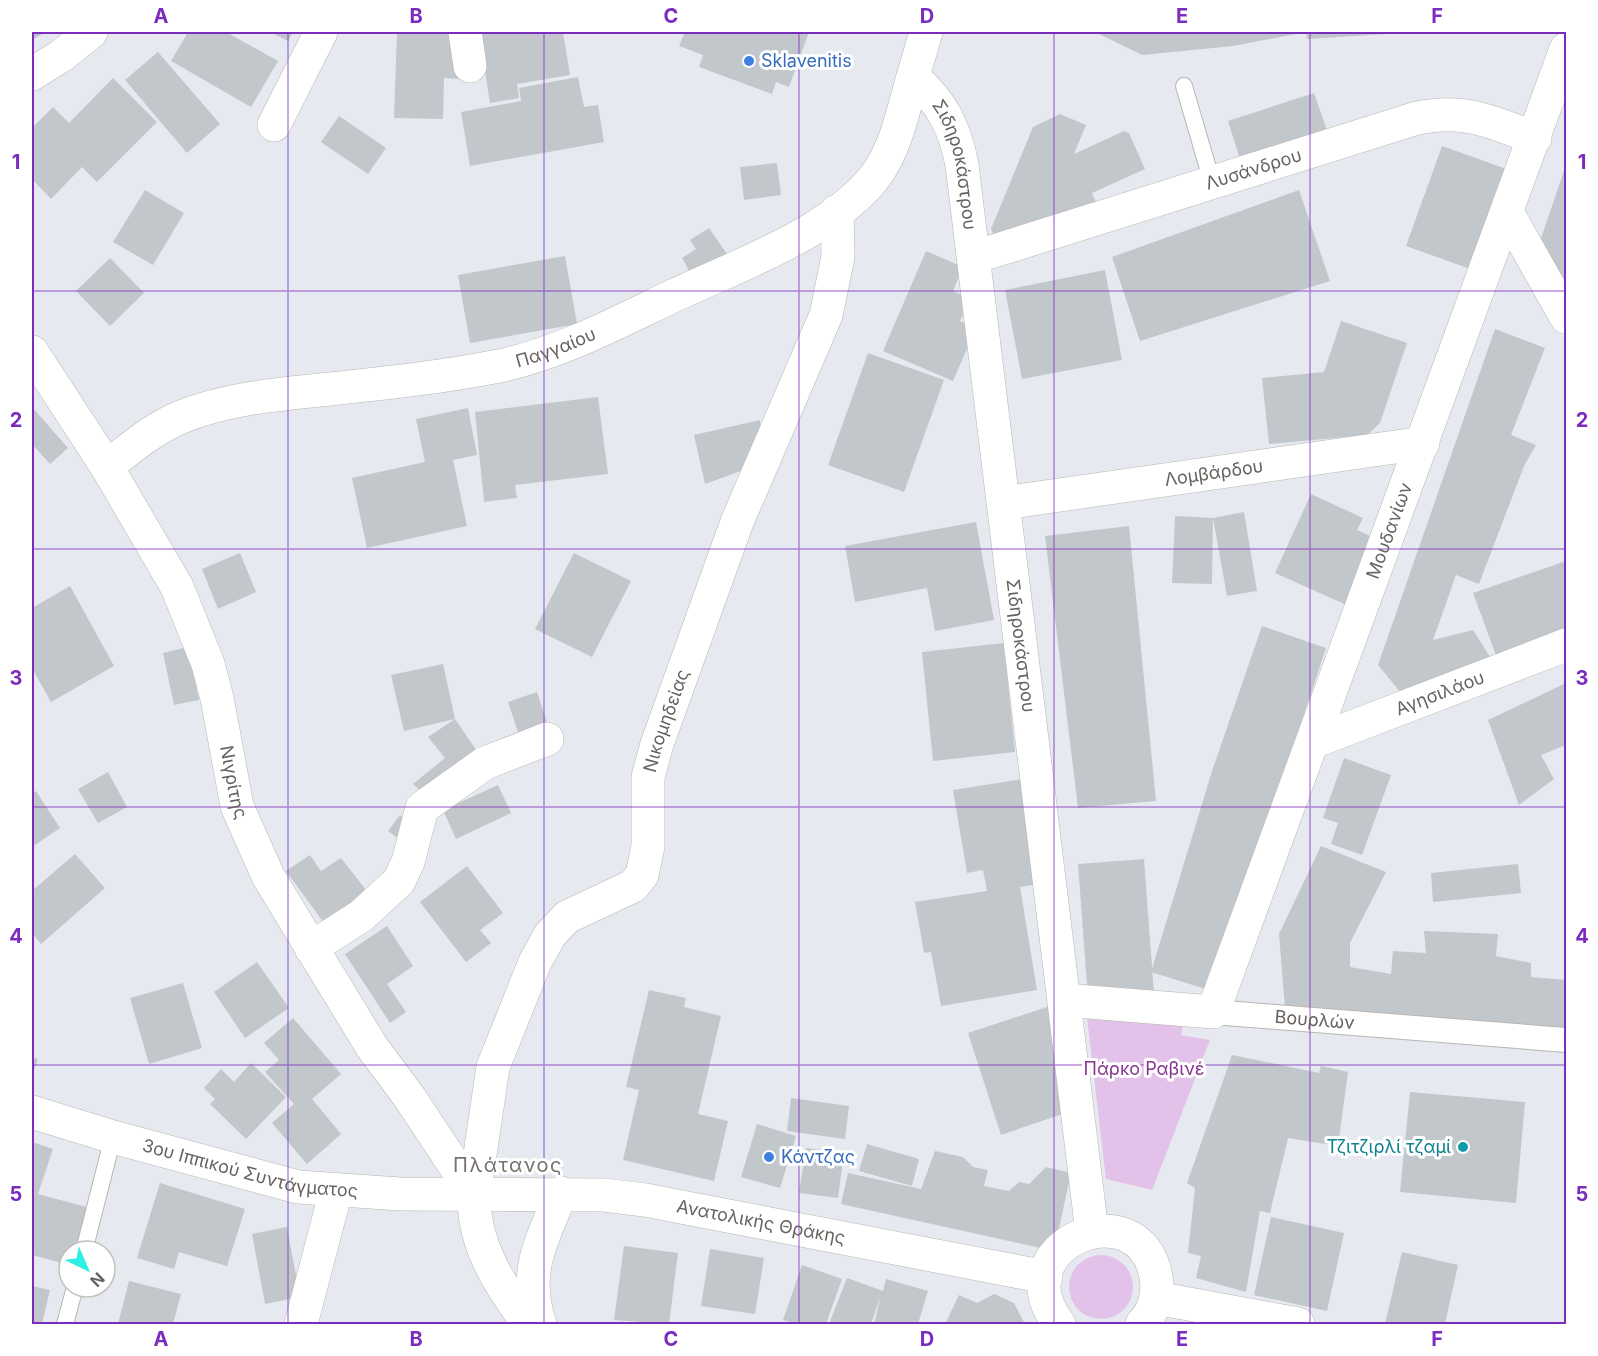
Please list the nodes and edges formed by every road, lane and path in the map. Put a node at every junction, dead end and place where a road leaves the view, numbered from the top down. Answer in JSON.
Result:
{"nodes":[{"id":1,"x":91,"y":32,"type":"edge"},
{"id":2,"x":321,"y":32,"type":"edge"},
{"id":3,"x":465,"y":32,"type":"edge"},
{"id":4,"x":926,"y":32,"type":"edge"},
{"id":5,"x":1566,"y":49,"type":"edge"},
{"id":6,"x":470,"y":66,"type":"dead end"},
{"id":7,"x":32,"y":74,"type":"edge"},
{"id":8,"x":914,"y":76,"type":"junction"},
{"id":9,"x":1184,"y":86,"type":"dead end"},
{"id":10,"x":274,"y":125,"type":"dead end"},
{"id":11,"x":1535,"y":138,"type":"junction"},
{"id":12,"x":1212,"y":182,"type":"junction"},
{"id":13,"x":837,"y":211,"type":"junction"},
{"id":14,"x":1508,"y":214,"type":"junction"},
{"id":15,"x":975,"y":257,"type":"junction"},
{"id":16,"x":1566,"y":317,"type":"edge"},
{"id":17,"x":32,"y":352,"type":"edge"},
{"id":18,"x":1423,"y":443,"type":"junction"},
{"id":19,"x":107,"y":467,"type":"junction"},
{"id":20,"x":1004,"y":503,"type":"junction"},
{"id":21,"x":1566,"y":645,"type":"edge"},
{"id":22,"x":547,"y":739,"type":"dead end"},
{"id":23,"x":1313,"y":742,"type":"junction"},
{"id":24,"x":311,"y":948,"type":"junction"},
{"id":25,"x":1064,"y":1000,"type":"junction"},
{"id":26,"x":1213,"y":1012,"type":"junction"},
{"id":27,"x":1566,"y":1040,"type":"edge"},
{"id":28,"x":32,"y":1112,"type":"edge"},
{"id":29,"x":113,"y":1137,"type":"junction"},
{"id":30,"x":336,"y":1191,"type":"junction"},
{"id":31,"x":561,"y":1193,"type":"junction"},
{"id":32,"x":474,"y":1195,"type":"junction"},
{"id":33,"x":1092,"y":1232,"type":"junction"},
{"id":34,"x":87,"y":1239,"type":"edge"},
{"id":35,"x":1046,"y":1277,"type":"junction"},
{"id":36,"x":72,"y":1299,"type":"edge"},
{"id":37,"x":1149,"y":1311,"type":"edge"},
{"id":38,"x":65,"y":1324,"type":"edge"},
{"id":39,"x":301,"y":1324,"type":"edge"},
{"id":40,"x":529,"y":1324,"type":"edge"},
{"id":41,"x":540,"y":1324,"type":"edge"},
{"id":42,"x":1059,"y":1324,"type":"edge"},
{"id":43,"x":1298,"y":1324,"type":"edge"}],
"edges":[{"from":1,"to":7,"type":"street"},
{"from":2,"to":10,"type":"street"},
{"from":3,"to":6,"type":"street"},
{"from":4,"to":8,"type":"street"},
{"from":5,"to":11,"type":"street","name":"Μουδανίων"},
{"from":8,"to":13,"type":"street","name":"Παγγαίου"},
{"from":8,"to":15,"type":"street","name":"Σιδηροκάστρου"},
{"from":9,"to":12,"type":"lane"},
{"from":11,"to":12,"type":"street","name":"Λυσάνδρου"},
{"from":11,"to":14,"type":"street","name":"Μουδανίων"},
{"from":12,"to":15,"type":"street","name":"Λυσάνδρου"},
{"from":13,"to":19,"type":"street","name":"Παγγαίου"},
{"from":13,"to":32,"type":"street","name":"Νικομηδείας"},
{"from":14,"to":16,"type":"street"},
{"from":14,"to":18,"type":"street","name":"Μουδανίων"},
{"from":15,"to":20,"type":"street","name":"Σιδηροκάστρου"},
{"from":17,"to":19,"type":"street","name":"Νιγρίτης"},
{"from":18,"to":20,"type":"street","name":"Λομβάρδου"},
{"from":18,"to":23,"type":"street","name":"Μουδανίων"},
{"from":19,"to":24,"type":"street","name":"Νιγρίτης"},
{"from":20,"to":25,"type":"street","name":"Σιδηροκάστρου"},
{"from":21,"to":23,"type":"street","name":"Αγησιλάου"},
{"from":22,"to":24,"type":"street"},
{"from":23,"to":26,"type":"street","name":"Μουδανίων"},
{"from":24,"to":32,"type":"street","name":"Νιγρίτης"},
{"from":25,"to":26,"type":"street","name":"Βουρλών"},
{"from":25,"to":33,"type":"street","name":"Σιδηροκάστρου"},
{"from":26,"to":27,"type":"street","name":"Βουρλών"},
{"from":28,"to":29,"type":"street","name":"3ου Ιππικού Συντάγματος"},
{"from":29,"to":30,"type":"street","name":"3ου Ιππικού Συντάγματος"},
{"from":29,"to":34,"type":"lane"},
{"from":30,"to":32,"type":"street","name":"3ου Ιππικού Συντάγματος"},
{"from":30,"to":39,"type":"street"},
{"from":31,"to":32,"type":"street","name":"Ανατολικής Θράκης"},
{"from":31,"to":35,"type":"street","name":"Ανατολικής Θράκης"},
{"from":31,"to":41,"type":"street"},
{"from":32,"to":40,"type":"street","name":"Νικομηδείας"},
{"from":33,"to":35,"type":"street"},
{"from":33,"to":37,"type":"street"},
{"from":35,"to":42,"type":"street"},
{"from":36,"to":38,"type":"lane"},
{"from":37,"to":43,"type":"street"}]}
